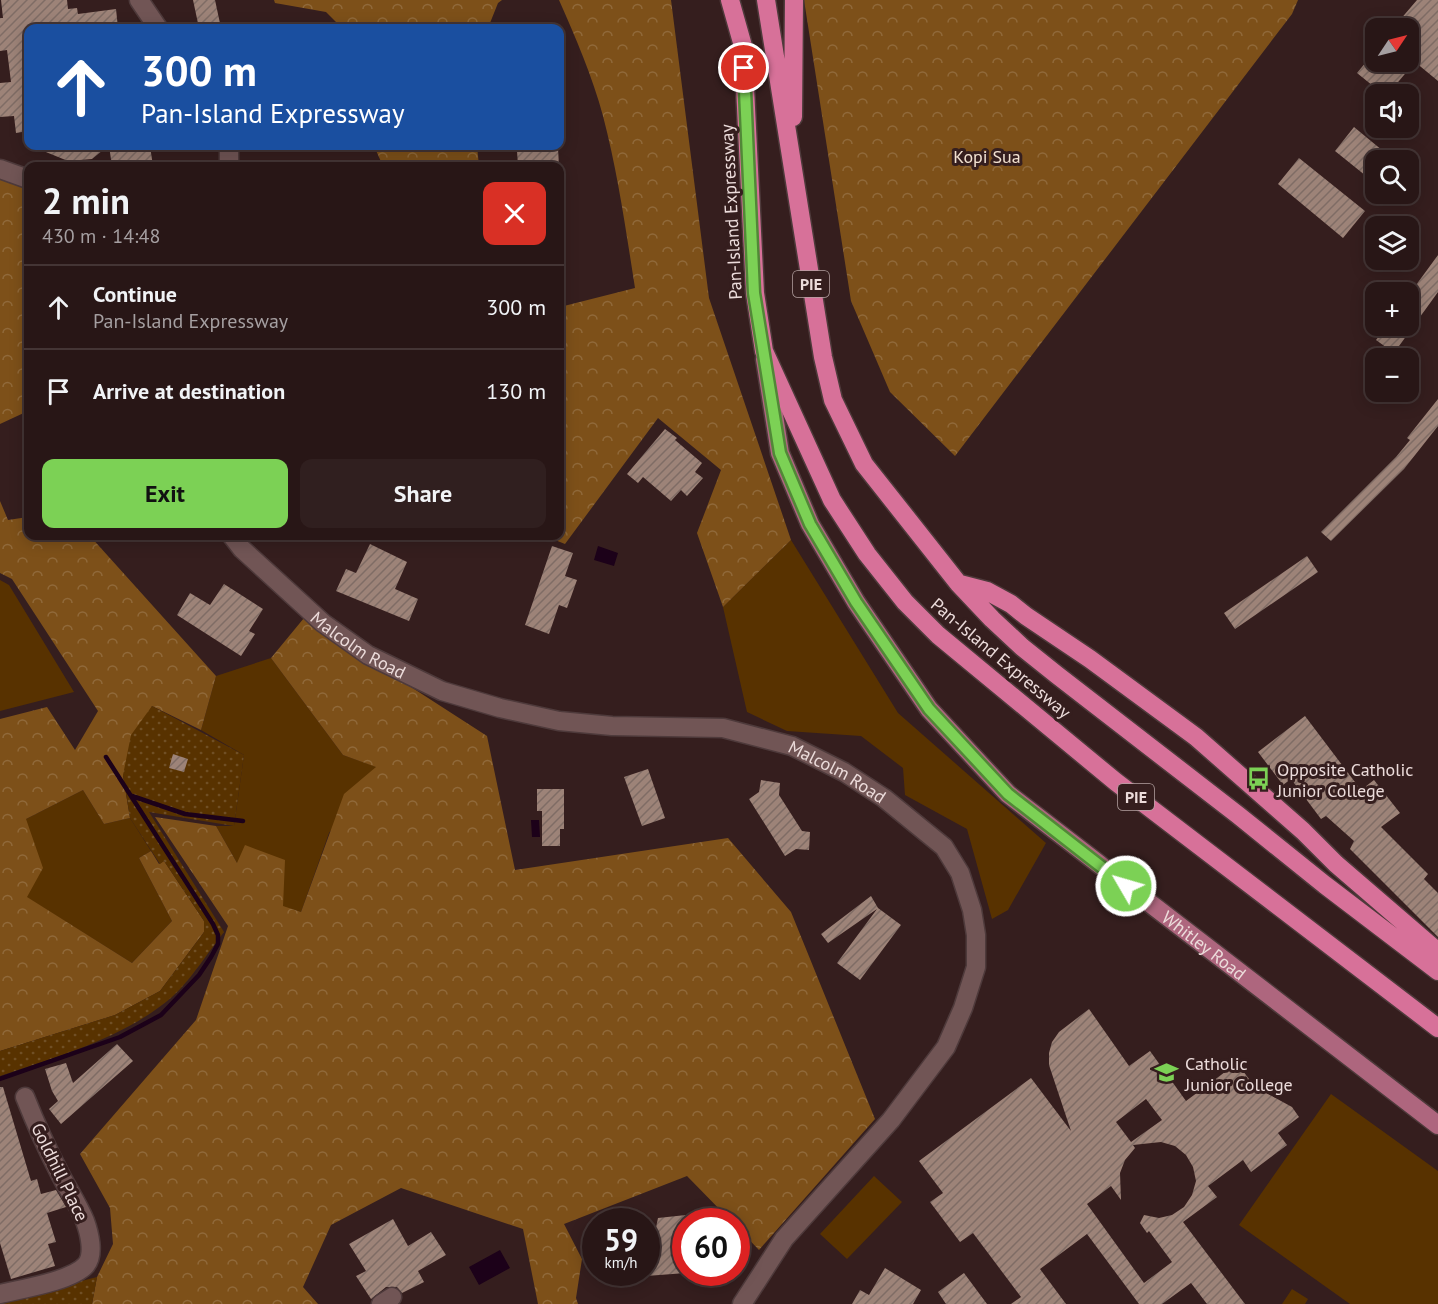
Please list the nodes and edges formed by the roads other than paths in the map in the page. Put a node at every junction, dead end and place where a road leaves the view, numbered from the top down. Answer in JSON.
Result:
{"nodes":[{"id":1,"x":139,"y":0,"type":"edge"},
{"id":2,"x":730,"y":0,"type":"edge"},
{"id":3,"x":766,"y":0,"type":"edge"},
{"id":4,"x":794,"y":0,"type":"edge"},
{"id":5,"x":155,"y":24,"type":"edge"},
{"id":6,"x":792,"y":167,"type":"junction"},
{"id":7,"x":0,"y":169,"type":"edge"},
{"id":8,"x":24,"y":178,"type":"edge"},
{"id":9,"x":764,"y":351,"type":"junction"},
{"id":10,"x":235,"y":540,"type":"edge"},
{"id":11,"x":958,"y":583,"type":"junction"},
{"id":12,"x":1438,"y":952,"type":"edge"},
{"id":13,"x":1438,"y":971,"type":"edge"},
{"id":14,"x":1438,"y":1028,"type":"edge"},
{"id":15,"x":25,"y":1097,"type":"dead end"},
{"id":16,"x":1438,"y":1125,"type":"edge"},
{"id":17,"x":0,"y":1294,"type":"edge"},
{"id":18,"x":742,"y":1304,"type":"edge"}],
"edges":[{"from":1,"to":5,"type":"street"},
{"from":2,"to":9,"type":"highway","name":"Pan-Island Expressway","number":"PIE"},
{"from":3,"to":6,"type":"highway","name":"Pan-Island Expressway","number":"PIE"},
{"from":4,"to":6,"type":"highway"},
{"from":6,"to":11,"type":"highway","name":"Pan-Island Expressway","number":"PIE"},
{"from":7,"to":8,"type":"street"},
{"from":9,"to":14,"type":"highway","name":"Pan-Island Expressway","number":"PIE"},
{"from":9,"to":16,"type":"main road","name":"Whitley Road"},
{"from":10,"to":18,"type":"street","name":"Malcolm Road"},
{"from":11,"to":12,"type":"highway"},
{"from":11,"to":13,"type":"highway","name":"Pan-Island Expressway","number":"PIE"},
{"from":15,"to":17,"type":"street","name":"Goldhill Place"}]}
